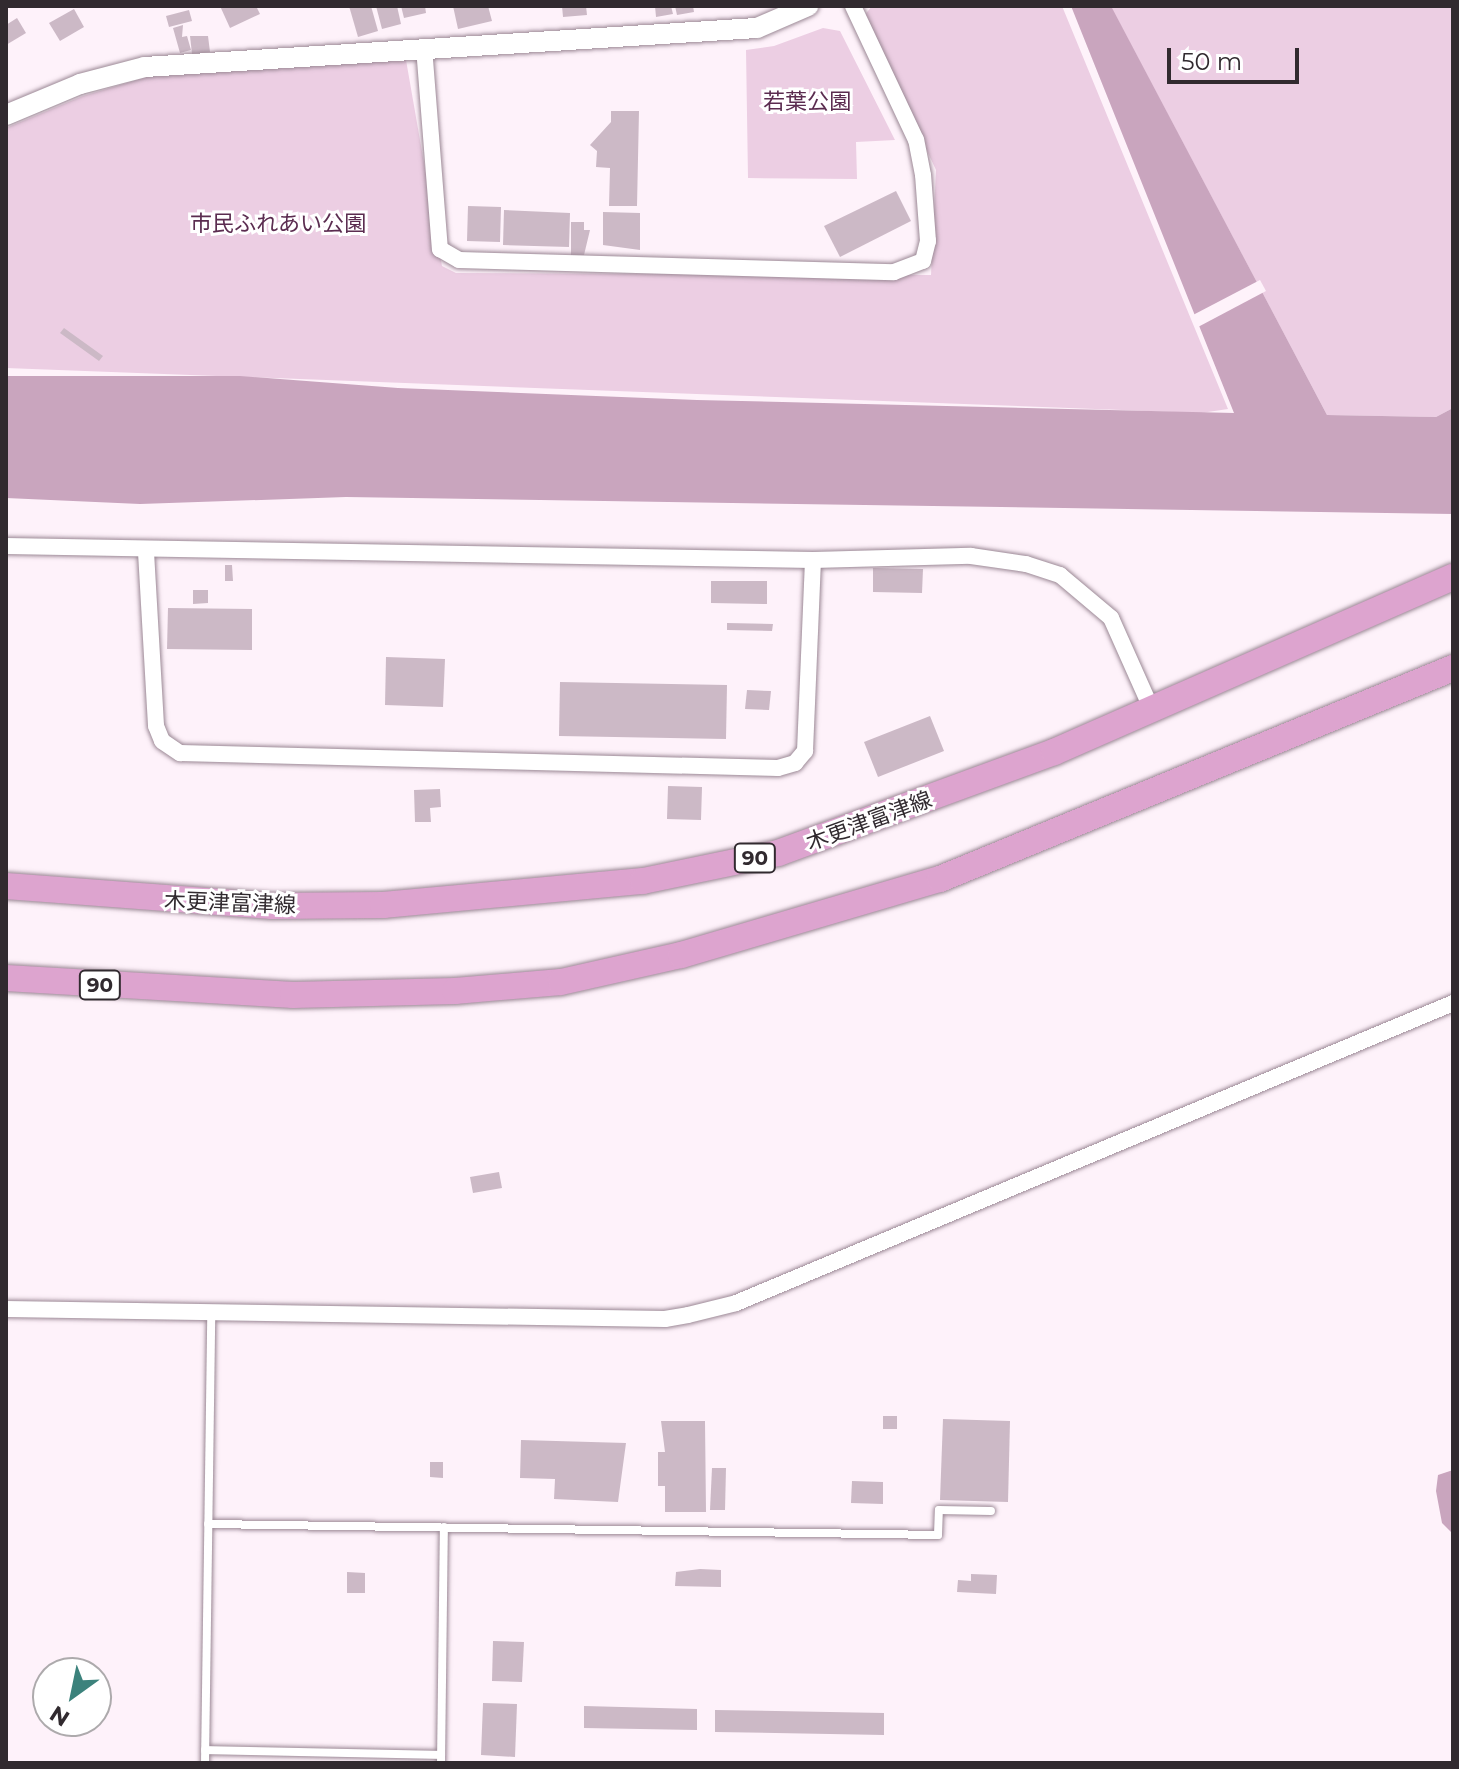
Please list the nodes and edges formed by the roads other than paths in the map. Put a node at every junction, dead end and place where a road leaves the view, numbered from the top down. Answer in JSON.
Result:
{"nodes":[{"id":1,"x":808,"y":6,"type":"edge"},
{"id":2,"x":853,"y":6,"type":"edge"},
{"id":3,"x":779,"y":13,"type":"edge"},
{"id":4,"x":424,"y":47,"type":"junction"},
{"id":5,"x":6,"y":115,"type":"edge"},
{"id":6,"x":6,"y":546,"type":"edge"},
{"id":7,"x":146,"y":552,"type":"junction"},
{"id":8,"x":813,"y":560,"type":"junction"},
{"id":9,"x":1453,"y":577,"type":"edge"},
{"id":10,"x":1453,"y":668,"type":"edge"},
{"id":11,"x":1151,"y":708,"type":"junction"},
{"id":12,"x":6,"y":886,"type":"edge"},
{"id":13,"x":6,"y":978,"type":"edge"},
{"id":14,"x":1453,"y":1003,"type":"edge"},
{"id":15,"x":6,"y":1309,"type":"edge"},
{"id":16,"x":211,"y":1314,"type":"junction"},
{"id":17,"x":991,"y":1511,"type":"dead end"},
{"id":18,"x":208,"y":1524,"type":"junction"},
{"id":19,"x":444,"y":1527,"type":"junction"},
{"id":20,"x":205,"y":1750,"type":"junction"},
{"id":21,"x":441,"y":1759,"type":"edge"},
{"id":22,"x":205,"y":1763,"type":"edge"}],
"edges":[{"from":1,"to":3,"type":"street"},
{"from":2,"to":4,"type":"street"},
{"from":3,"to":4,"type":"street"},
{"from":4,"to":5,"type":"street"},
{"from":6,"to":7,"type":"street"},
{"from":7,"to":8,"type":"street"},
{"from":7,"to":8,"type":"street"},
{"from":8,"to":11,"type":"street"},
{"from":9,"to":11,"type":"main road","name":"木更津富津線","number":"90"},
{"from":10,"to":13,"type":"main road","number":"90"},
{"from":11,"to":12,"type":"main road","name":"木更津富津線","number":"90"},
{"from":14,"to":16,"type":"street"},
{"from":15,"to":16,"type":"street"},
{"from":16,"to":18,"type":"lane"},
{"from":17,"to":19,"type":"lane"},
{"from":18,"to":19,"type":"lane"},
{"from":18,"to":20,"type":"lane"},
{"from":19,"to":21,"type":"lane"},
{"from":20,"to":21,"type":"lane"},
{"from":20,"to":22,"type":"lane"}]}
